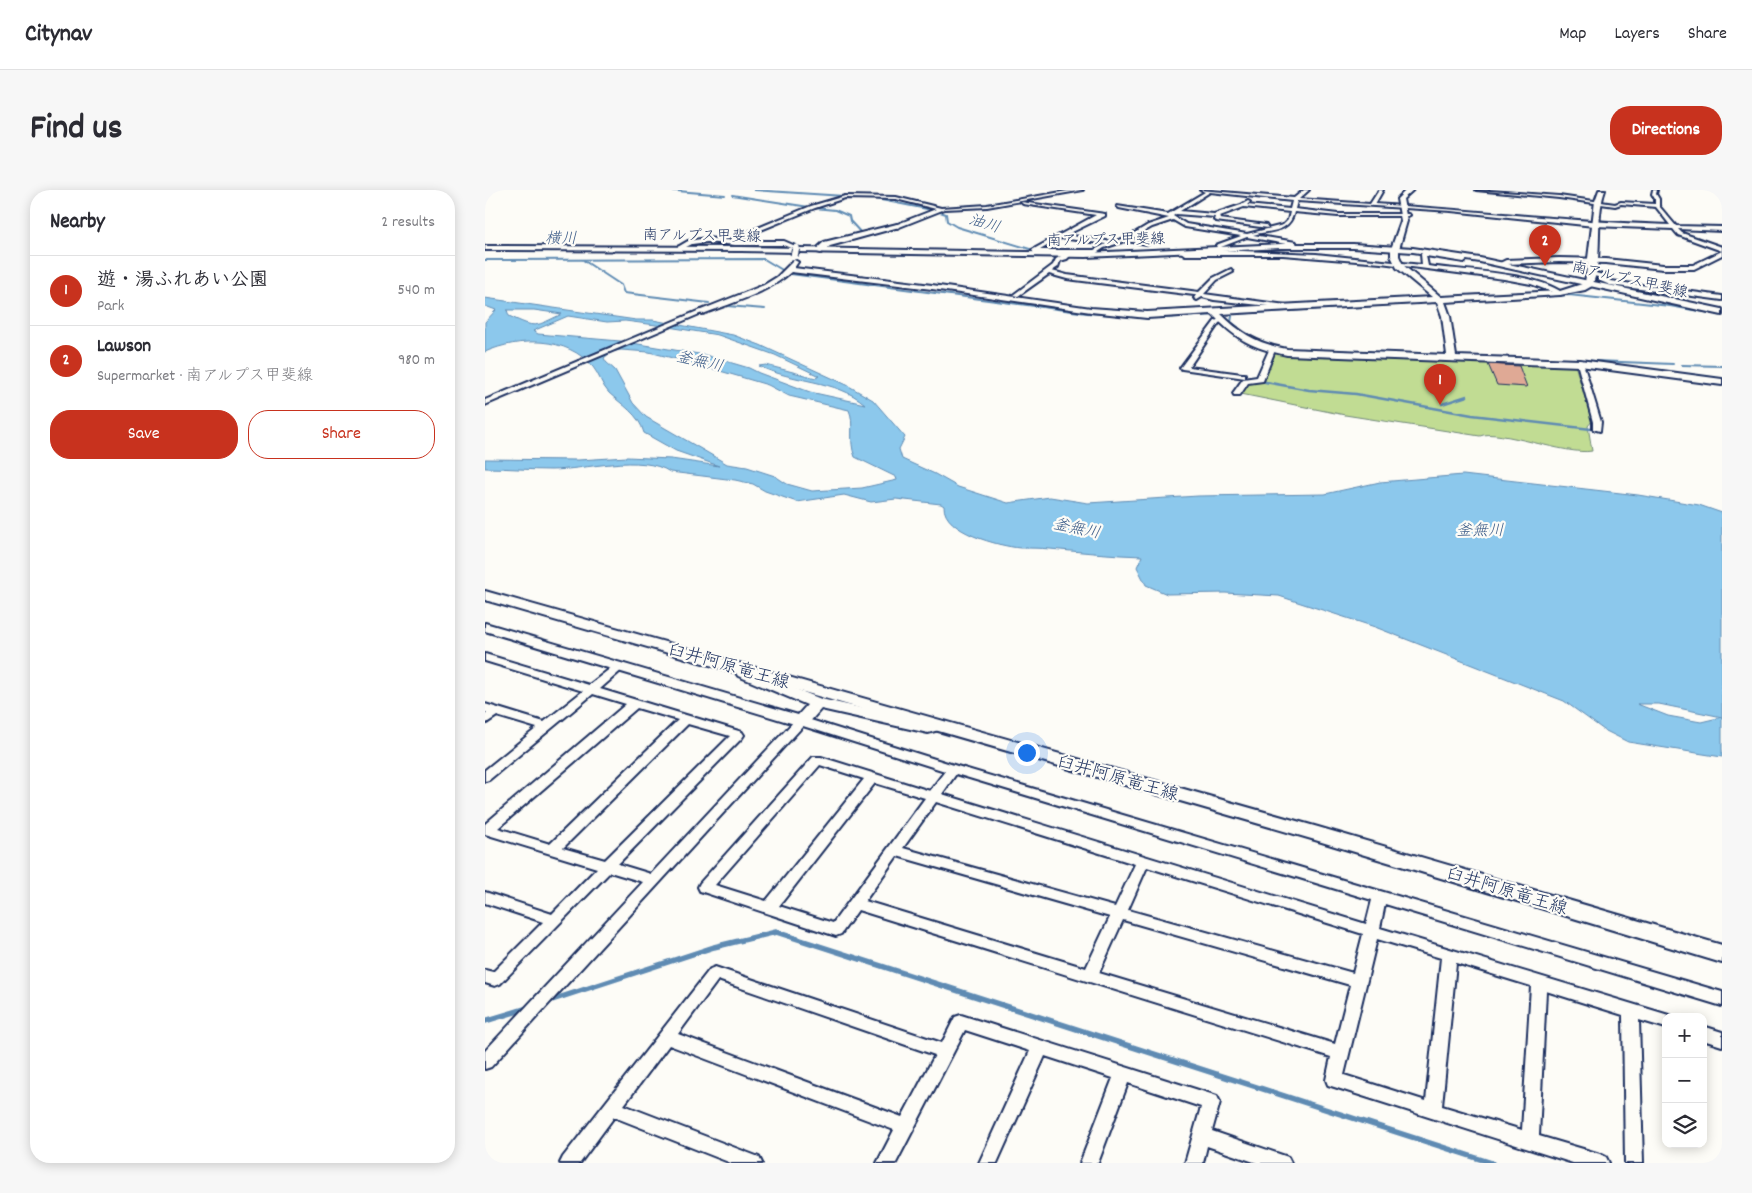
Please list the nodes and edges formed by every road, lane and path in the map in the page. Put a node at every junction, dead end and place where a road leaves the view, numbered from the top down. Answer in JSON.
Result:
{"nodes":[{"id":1,"x":1081,"y":190,"type":"edge"},
{"id":2,"x":1203,"y":190,"type":"edge"},
{"id":3,"x":1307,"y":190,"type":"edge"},
{"id":4,"x":1381,"y":190,"type":"edge"},
{"id":5,"x":1410,"y":190,"type":"edge"},
{"id":6,"x":1478,"y":190,"type":"edge"},
{"id":7,"x":1602,"y":190,"type":"edge"},
{"id":8,"x":1655,"y":190,"type":"edge"},
{"id":9,"x":1209,"y":191,"type":"edge"},
{"id":10,"x":1257,"y":195,"type":"junction"},
{"id":11,"x":1295,"y":200,"type":"junction"},
{"id":12,"x":1015,"y":201,"type":"junction"},
{"id":13,"x":1597,"y":202,"type":"junction"},
{"id":14,"x":1243,"y":206,"type":"junction"},
{"id":15,"x":1371,"y":206,"type":"junction"},
{"id":16,"x":1657,"y":206,"type":"junction"},
{"id":17,"x":1119,"y":207,"type":"dead end"},
{"id":18,"x":941,"y":209,"type":"junction"},
{"id":19,"x":1293,"y":210,"type":"junction"},
{"id":20,"x":1176,"y":212,"type":"junction"},
{"id":21,"x":1402,"y":212,"type":"junction"},
{"id":22,"x":1497,"y":215,"type":"junction"},
{"id":23,"x":1216,"y":216,"type":"junction"},
{"id":24,"x":1414,"y":216,"type":"dead end"},
{"id":25,"x":1171,"y":217,"type":"junction"},
{"id":26,"x":1453,"y":217,"type":"dead end"},
{"id":27,"x":1595,"y":224,"type":"junction"},
{"id":28,"x":897,"y":226,"type":"joint"},
{"id":29,"x":1276,"y":228,"type":"junction"},
{"id":30,"x":1675,"y":228,"type":"junction"},
{"id":31,"x":1722,"y":229,"type":"edge"},
{"id":32,"x":1247,"y":235,"type":"junction"},
{"id":33,"x":1060,"y":236,"type":"junction"},
{"id":34,"x":1123,"y":240,"type":"junction"},
{"id":35,"x":727,"y":242,"type":"junction"},
{"id":36,"x":1113,"y":243,"type":"junction"},
{"id":37,"x":1146,"y":243,"type":"dead end"},
{"id":38,"x":1295,"y":245,"type":"junction"},
{"id":39,"x":485,"y":248,"type":"edge"},
{"id":40,"x":680,"y":248,"type":"junction"},
{"id":41,"x":1219,"y":249,"type":"junction"},
{"id":42,"x":1395,"y":249,"type":"junction"},
{"id":43,"x":1722,"y":249,"type":"edge"},
{"id":44,"x":818,"y":250,"type":"junction"},
{"id":45,"x":1183,"y":251,"type":"junction"},
{"id":46,"x":1722,"y":253,"type":"edge"},
{"id":47,"x":1068,"y":254,"type":"junction"},
{"id":48,"x":1466,"y":258,"type":"junction"},
{"id":49,"x":1592,"y":261,"type":"junction"},
{"id":50,"x":1615,"y":262,"type":"junction"},
{"id":51,"x":1398,"y":263,"type":"junction"},
{"id":52,"x":1501,"y":264,"type":"junction"},
{"id":53,"x":1425,"y":266,"type":"junction"},
{"id":54,"x":790,"y":270,"type":"junction"},
{"id":55,"x":1048,"y":272,"type":"junction"},
{"id":56,"x":1231,"y":272,"type":"dead end"},
{"id":57,"x":1592,"y":272,"type":"junction"},
{"id":58,"x":1589,"y":284,"type":"junction"},
{"id":59,"x":1560,"y":293,"type":"junction"},
{"id":60,"x":1199,"y":294,"type":"junction"},
{"id":61,"x":1016,"y":295,"type":"dead end"},
{"id":62,"x":1722,"y":298,"type":"edge"},
{"id":63,"x":1196,"y":300,"type":"dead end"},
{"id":64,"x":1440,"y":300,"type":"junction"},
{"id":65,"x":1293,"y":308,"type":"junction"},
{"id":66,"x":701,"y":312,"type":"joint"},
{"id":67,"x":1215,"y":312,"type":"junction"},
{"id":68,"x":1722,"y":312,"type":"edge"},
{"id":69,"x":1222,"y":320,"type":"junction"},
{"id":70,"x":1272,"y":350,"type":"junction"},
{"id":71,"x":1452,"y":358,"type":"junction"},
{"id":72,"x":1580,"y":363,"type":"junction"},
{"id":73,"x":1242,"y":376,"type":"dead end"},
{"id":74,"x":1722,"y":382,"type":"edge"},
{"id":75,"x":1237,"y":393,"type":"dead end"},
{"id":76,"x":485,"y":403,"type":"edge"},
{"id":77,"x":1597,"y":430,"type":"dead end"},
{"id":78,"x":485,"y":595,"type":"edge"},
{"id":79,"x":485,"y":627,"type":"edge"},
{"id":80,"x":485,"y":657,"type":"edge"},
{"id":81,"x":620,"y":666,"type":"junction"},
{"id":82,"x":739,"y":667,"type":"junction"},
{"id":83,"x":590,"y":690,"type":"junction"},
{"id":84,"x":817,"y":703,"type":"junction"},
{"id":85,"x":634,"y":704,"type":"junction"},
{"id":86,"x":490,"y":709,"type":"edge"},
{"id":87,"x":485,"y":720,"type":"edge"},
{"id":88,"x":686,"y":720,"type":"junction"},
{"id":89,"x":801,"y":721,"type":"junction"},
{"id":90,"x":937,"y":724,"type":"junction"},
{"id":91,"x":546,"y":727,"type":"junction"},
{"id":92,"x":953,"y":769,"type":"junction"},
{"id":93,"x":485,"y":777,"type":"edge"},
{"id":94,"x":872,"y":778,"type":"junction"},
{"id":95,"x":932,"y":796,"type":"junction"},
{"id":96,"x":486,"y":830,"type":"edge"},
{"id":97,"x":552,"y":850,"type":"junction"},
{"id":98,"x":894,"y":850,"type":"junction"},
{"id":99,"x":1143,"y":861,"type":"junction"},
{"id":100,"x":607,"y":866,"type":"junction"},
{"id":101,"x":653,"y":880,"type":"junction"},
{"id":102,"x":485,"y":896,"type":"edge"},
{"id":103,"x":1380,"y":897,"type":"junction"},
{"id":104,"x":855,"y":904,"type":"junction"},
{"id":105,"x":769,"y":908,"type":"junction"},
{"id":106,"x":1119,"y":913,"type":"junction"},
{"id":107,"x":554,"y":920,"type":"junction"},
{"id":108,"x":1371,"y":932,"type":"junction"},
{"id":109,"x":1722,"y":954,"type":"edge"},
{"id":110,"x":1449,"y":955,"type":"junction"},
{"id":111,"x":485,"y":976,"type":"edge"},
{"id":112,"x":1090,"y":976,"type":"junction"},
{"id":113,"x":1359,"y":981,"type":"junction"},
{"id":114,"x":1539,"y":983,"type":"junction"},
{"id":115,"x":1722,"y":999,"type":"edge"},
{"id":116,"x":1631,"y":1011,"type":"junction"},
{"id":117,"x":1662,"y":1021,"type":"edge"},
{"id":118,"x":1707,"y":1034,"type":"edge"},
{"id":119,"x":667,"y":1037,"type":"junction"},
{"id":120,"x":1722,"y":1039,"type":"edge"},
{"id":121,"x":1040,"y":1048,"type":"junction"},
{"id":122,"x":945,"y":1051,"type":"junction"},
{"id":123,"x":1341,"y":1053,"type":"junction"},
{"id":124,"x":485,"y":1062,"type":"edge"},
{"id":125,"x":1123,"y":1074,"type":"junction"},
{"id":126,"x":613,"y":1108,"type":"junction"},
{"id":127,"x":1433,"y":1111,"type":"junction"},
{"id":128,"x":905,"y":1126,"type":"junction"},
{"id":129,"x":1201,"y":1136,"type":"junction"},
{"id":130,"x":1530,"y":1141,"type":"junction"},
{"id":131,"x":569,"y":1163,"type":"edge"},
{"id":132,"x":753,"y":1163,"type":"edge"},
{"id":133,"x":886,"y":1163,"type":"edge"},
{"id":134,"x":988,"y":1163,"type":"edge"},
{"id":135,"x":1089,"y":1163,"type":"edge"},
{"id":136,"x":1194,"y":1163,"type":"edge"},
{"id":137,"x":1281,"y":1163,"type":"edge"},
{"id":138,"x":1600,"y":1163,"type":"edge"},
{"id":139,"x":1634,"y":1163,"type":"edge"}],
"edges":[{"from":1,"to":12,"type":"street"},
{"from":2,"to":9,"type":"street"},
{"from":3,"to":11,"type":"street"},
{"from":4,"to":15,"type":"street"},
{"from":5,"to":21,"type":"street"},
{"from":6,"to":13,"type":"street"},
{"from":7,"to":13,"type":"street"},
{"from":8,"to":16,"type":"street"},
{"from":9,"to":10,"type":"street"},
{"from":9,"to":20,"type":"street"},
{"from":10,"to":11,"type":"street"},
{"from":10,"to":14,"type":"street"},
{"from":11,"to":15,"type":"street"},
{"from":11,"to":19,"type":"street"},
{"from":12,"to":18,"type":"street"},
{"from":12,"to":33,"type":"street"},
{"from":13,"to":16,"type":"street"},
{"from":13,"to":27,"type":"street"},
{"from":14,"to":19,"type":"street"},
{"from":14,"to":23,"type":"street"},
{"from":15,"to":21,"type":"street"},
{"from":16,"to":30,"type":"street"},
{"from":17,"to":25,"type":"street"},
{"from":18,"to":28,"type":"street"},
{"from":18,"to":35,"type":"street"},
{"from":19,"to":21,"type":"street"},
{"from":19,"to":29,"type":"street"},
{"from":20,"to":23,"type":"street"},
{"from":20,"to":25,"type":"street"},
{"from":21,"to":22,"type":"street"},
{"from":21,"to":24,"type":"street"},
{"from":21,"to":42,"type":"street"},
{"from":22,"to":26,"type":"street"},
{"from":22,"to":27,"type":"street"},
{"from":23,"to":29,"type":"street"},
{"from":25,"to":32,"type":"street"},
{"from":25,"to":34,"type":"street"},
{"from":27,"to":30,"type":"street"},
{"from":27,"to":49,"type":"street"},
{"from":28,"to":44,"type":"street"},
{"from":29,"to":32,"type":"street"},
{"from":30,"to":31,"type":"street"},
{"from":30,"to":43,"type":"street"},
{"from":32,"to":38,"type":"street"},
{"from":32,"to":41,"type":"street"},
{"from":33,"to":36,"type":"street"},
{"from":33,"to":47,"type":"street"},
{"from":34,"to":36,"type":"street"},
{"from":34,"to":37,"type":"street"},
{"from":35,"to":40,"type":"street"},
{"from":35,"to":54,"type":"street"},
{"from":36,"to":47,"type":"street"},
{"from":38,"to":41,"type":"main road","name":"南アルプス甲斐線"},
{"from":38,"to":42,"type":"main road","name":"南アルプス甲斐線"},
{"from":39,"to":40,"type":"main road","name":"南アルプス甲斐線"},
{"from":40,"to":44,"type":"main road","name":"南アルプス甲斐線"},
{"from":41,"to":45,"type":"main road","name":"南アルプス甲斐線"},
{"from":42,"to":48,"type":"main road","name":"南アルプス甲斐線"},
{"from":42,"to":51,"type":"street"},
{"from":44,"to":47,"type":"main road","name":"南アルプス甲斐線"},
{"from":45,"to":47,"type":"main road","name":"南アルプス甲斐線"},
{"from":45,"to":51,"type":"street"},
{"from":46,"to":50,"type":"street"},
{"from":47,"to":55,"type":"street"},
{"from":48,"to":52,"type":"main road","name":"南アルプス甲斐線"},
{"from":48,"to":53,"type":"street"},
{"from":49,"to":50,"type":"street"},
{"from":49,"to":52,"type":"street"},
{"from":49,"to":57,"type":"street"},
{"from":50,"to":57,"type":"street"},
{"from":51,"to":53,"type":"street"},
{"from":51,"to":64,"type":"street"},
{"from":52,"to":58,"type":"main road","name":"南アルプス甲斐線"},
{"from":53,"to":59,"type":"street"},
{"from":54,"to":66,"type":"street"},
{"from":54,"to":67,"type":"street"},
{"from":55,"to":60,"type":"street"},
{"from":55,"to":61,"type":"street"},
{"from":56,"to":60,"type":"street"},
{"from":57,"to":58,"type":"street"},
{"from":57,"to":62,"type":"street"},
{"from":58,"to":59,"type":"street"},
{"from":58,"to":68,"type":"main road","name":"南アルプス甲斐線"},
{"from":59,"to":64,"type":"street"},
{"from":60,"to":63,"type":"street"},
{"from":60,"to":65,"type":"street"},
{"from":64,"to":65,"type":"street"},
{"from":64,"to":71,"type":"street"},
{"from":65,"to":67,"type":"street"},
{"from":66,"to":76,"type":"street"},
{"from":67,"to":69,"type":"street"},
{"from":69,"to":70,"type":"street"},
{"from":69,"to":73,"type":"street"},
{"from":70,"to":71,"type":"street"},
{"from":70,"to":75,"type":"street"},
{"from":71,"to":72,"type":"street"},
{"from":72,"to":74,"type":"street"},
{"from":72,"to":77,"type":"street"},
{"from":78,"to":82,"type":"main road","name":"臼井阿原竜王線"},
{"from":79,"to":81,"type":"street"},
{"from":80,"to":83,"type":"street"},
{"from":81,"to":83,"type":"street"},
{"from":81,"to":89,"type":"street"},
{"from":82,"to":84,"type":"street"},
{"from":82,"to":90,"type":"main road","name":"臼井阿原竜王線"},
{"from":83,"to":85,"type":"street"},
{"from":83,"to":91,"type":"street"},
{"from":84,"to":89,"type":"street"},
{"from":84,"to":90,"type":"street"},
{"from":85,"to":88,"type":"street"},
{"from":85,"to":96,"type":"street"},
{"from":86,"to":87,"type":"street"},
{"from":86,"to":91,"type":"street"},
{"from":88,"to":97,"type":"street"},
{"from":88,"to":100,"type":"street"},
{"from":89,"to":92,"type":"street"},
{"from":89,"to":101,"type":"street"},
{"from":90,"to":109,"type":"main road","name":"臼井阿原竜王線"},
{"from":91,"to":93,"type":"street"},
{"from":92,"to":95,"type":"street"},
{"from":92,"to":103,"type":"street"},
{"from":94,"to":95,"type":"street"},
{"from":94,"to":105,"type":"street"},
{"from":94,"to":105,"type":"street"},
{"from":95,"to":98,"type":"street"},
{"from":95,"to":99,"type":"street"},
{"from":96,"to":97,"type":"street"},
{"from":97,"to":100,"type":"street"},
{"from":98,"to":104,"type":"street"},
{"from":98,"to":106,"type":"street"},
{"from":99,"to":106,"type":"street"},
{"from":99,"to":108,"type":"street"},
{"from":100,"to":101,"type":"street"},
{"from":100,"to":107,"type":"street"},
{"from":101,"to":124,"type":"street"},
{"from":102,"to":107,"type":"street"},
{"from":103,"to":108,"type":"street"},
{"from":103,"to":115,"type":"street"},
{"from":104,"to":105,"type":"street"},
{"from":104,"to":112,"type":"street"},
{"from":106,"to":112,"type":"street"},
{"from":106,"to":113,"type":"street"},
{"from":107,"to":111,"type":"street"},
{"from":108,"to":110,"type":"street"},
{"from":108,"to":113,"type":"street"},
{"from":110,"to":114,"type":"street"},
{"from":110,"to":127,"type":"street"},
{"from":112,"to":123,"type":"street"},
{"from":113,"to":123,"type":"street"},
{"from":114,"to":116,"type":"street"},
{"from":114,"to":130,"type":"street"},
{"from":116,"to":117,"type":"street"},
{"from":116,"to":139,"type":"street"},
{"from":118,"to":120,"type":"street"},
{"from":119,"to":122,"type":"street"},
{"from":119,"to":126,"type":"street"},
{"from":119,"to":128,"type":"street"},
{"from":121,"to":122,"type":"street"},
{"from":121,"to":125,"type":"street"},
{"from":121,"to":134,"type":"street"},
{"from":122,"to":128,"type":"street"},
{"from":123,"to":127,"type":"street"},
{"from":125,"to":129,"type":"street"},
{"from":125,"to":135,"type":"street"},
{"from":126,"to":131,"type":"street"},
{"from":126,"to":132,"type":"street"},
{"from":127,"to":130,"type":"street"},
{"from":128,"to":133,"type":"street"},
{"from":129,"to":136,"type":"street"},
{"from":129,"to":137,"type":"street"},
{"from":130,"to":138,"type":"street"}]}
